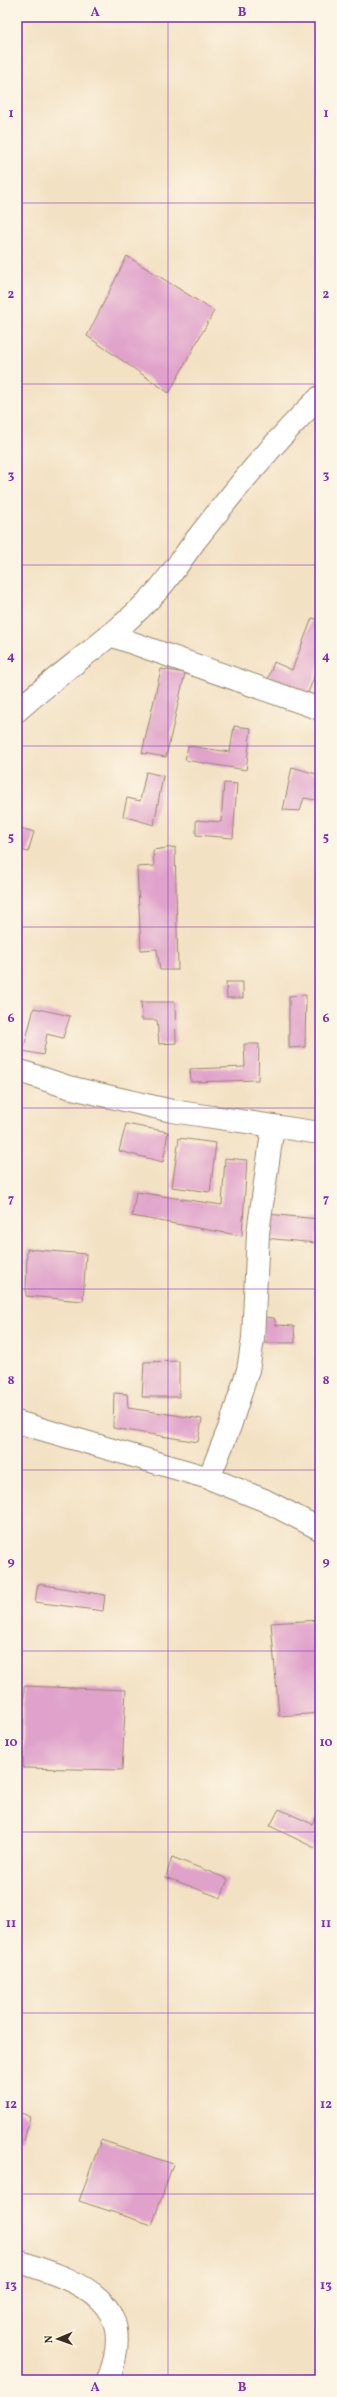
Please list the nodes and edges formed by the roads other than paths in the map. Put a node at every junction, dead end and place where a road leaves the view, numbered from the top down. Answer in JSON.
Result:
{"nodes":[{"id":1,"x":320,"y":397,"type":"edge"},
{"id":2,"x":110,"y":635,"type":"junction"},
{"id":3,"x":320,"y":709,"type":"edge"},
{"id":4,"x":17,"y":711,"type":"edge"},
{"id":5,"x":17,"y":1070,"type":"edge"},
{"id":6,"x":273,"y":1126,"type":"junction"},
{"id":7,"x":320,"y":1133,"type":"edge"},
{"id":8,"x":17,"y":1422,"type":"edge"},
{"id":9,"x":209,"y":1478,"type":"junction"},
{"id":10,"x":320,"y":1529,"type":"edge"},
{"id":11,"x":17,"y":2261,"type":"edge"},
{"id":12,"x":108,"y":2380,"type":"edge"}],
"edges":[{"from":1,"to":2,"type":"street"},
{"from":2,"to":3,"type":"street"},
{"from":2,"to":4,"type":"street"},
{"from":5,"to":6,"type":"street"},
{"from":6,"to":7,"type":"street"},
{"from":6,"to":9,"type":"street"},
{"from":8,"to":9,"type":"street"},
{"from":9,"to":10,"type":"street"},
{"from":11,"to":12,"type":"street"}]}
